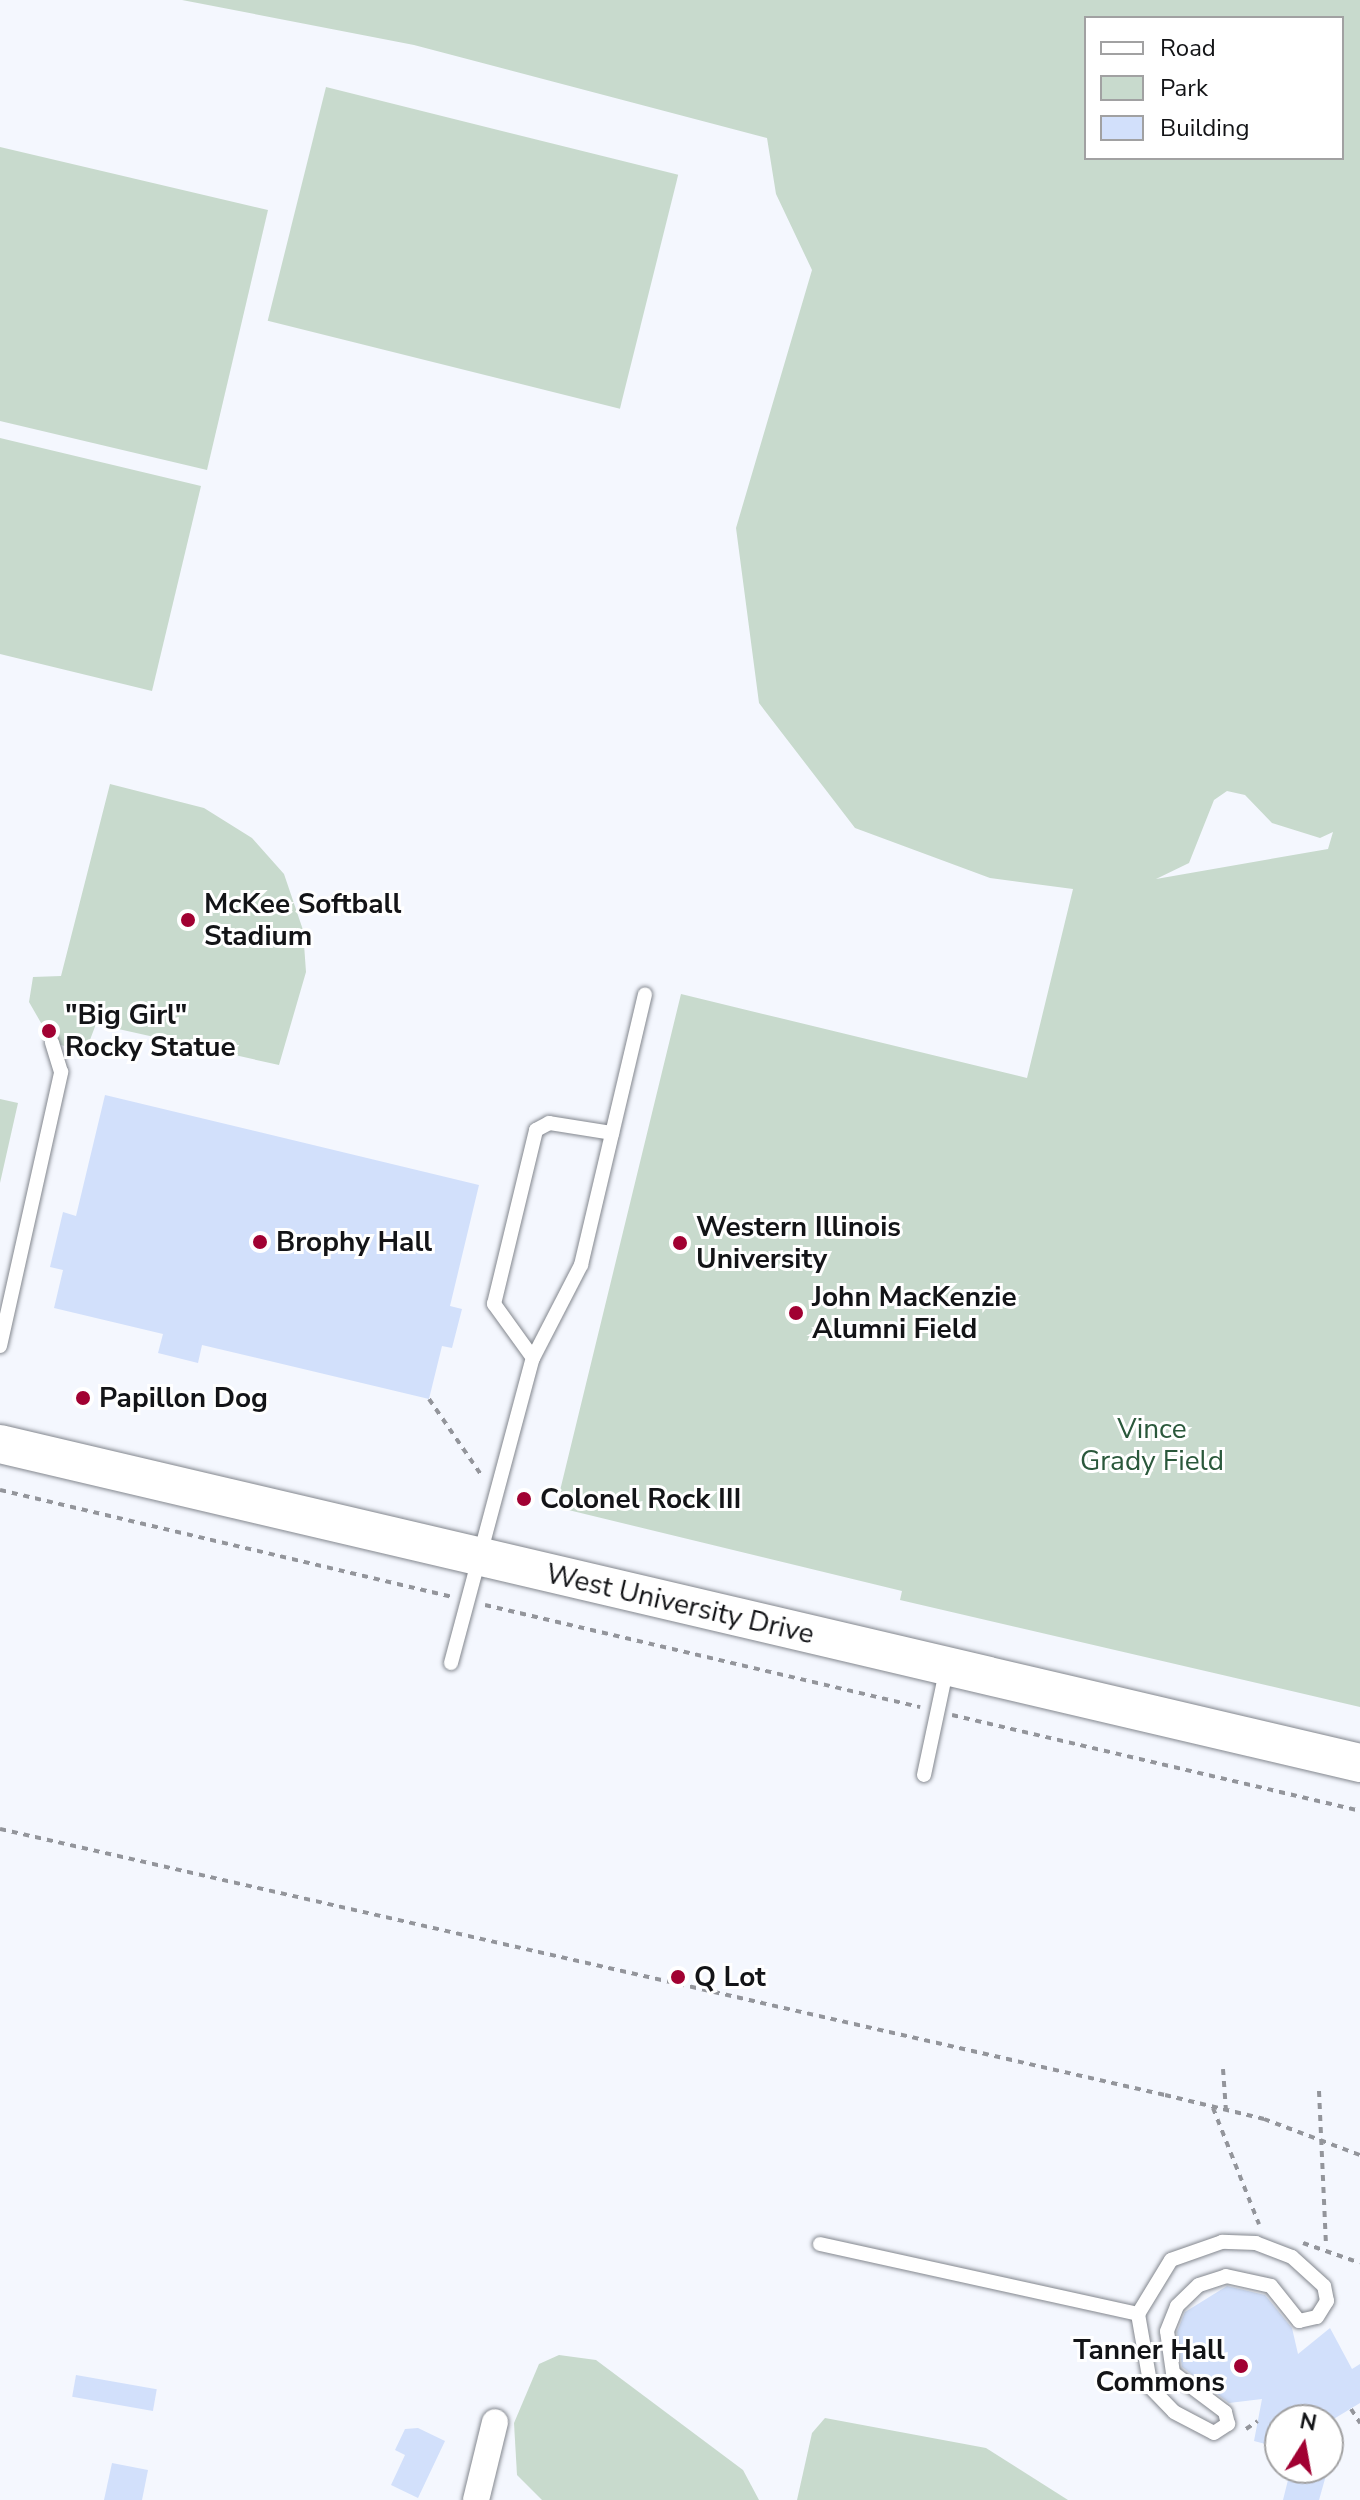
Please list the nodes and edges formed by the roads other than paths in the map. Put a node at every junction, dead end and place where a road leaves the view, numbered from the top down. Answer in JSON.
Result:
{"nodes":[{"id":1,"x":645,"y":994,"type":"dead end"},
{"id":2,"x":52,"y":1042,"type":"dead end"},
{"id":3,"x":612,"y":1133,"type":"junction"},
{"id":4,"x":0,"y":1346,"type":"edge"},
{"id":5,"x":533,"y":1358,"type":"junction"},
{"id":6,"x":0,"y":1444,"type":"edge"},
{"id":7,"x":481,"y":1558,"type":"junction"},
{"id":8,"x":451,"y":1663,"type":"dead end"},
{"id":9,"x":947,"y":1667,"type":"junction"},
{"id":10,"x":1360,"y":1763,"type":"edge"},
{"id":11,"x":924,"y":1775,"type":"dead end"},
{"id":12,"x":820,"y":2244,"type":"dead end"},
{"id":13,"x":1138,"y":2314,"type":"junction"},
{"id":14,"x":495,"y":2422,"type":"dead end"},
{"id":15,"x":476,"y":2500,"type":"edge"}],
"edges":[{"from":1,"to":3,"type":"lane"},
{"from":2,"to":4,"type":"lane"},
{"from":3,"to":5,"type":"lane"},
{"from":3,"to":5,"type":"lane"},
{"from":5,"to":7,"type":"lane"},
{"from":6,"to":7,"type":"street","name":"West University Drive"},
{"from":7,"to":8,"type":"lane"},
{"from":7,"to":9,"type":"street","name":"West University Drive"},
{"from":9,"to":10,"type":"street","name":"West University Drive"},
{"from":9,"to":11,"type":"lane"},
{"from":12,"to":13,"type":"lane"},
{"from":13,"to":13,"type":"lane"},
{"from":14,"to":15,"type":"street"}]}
